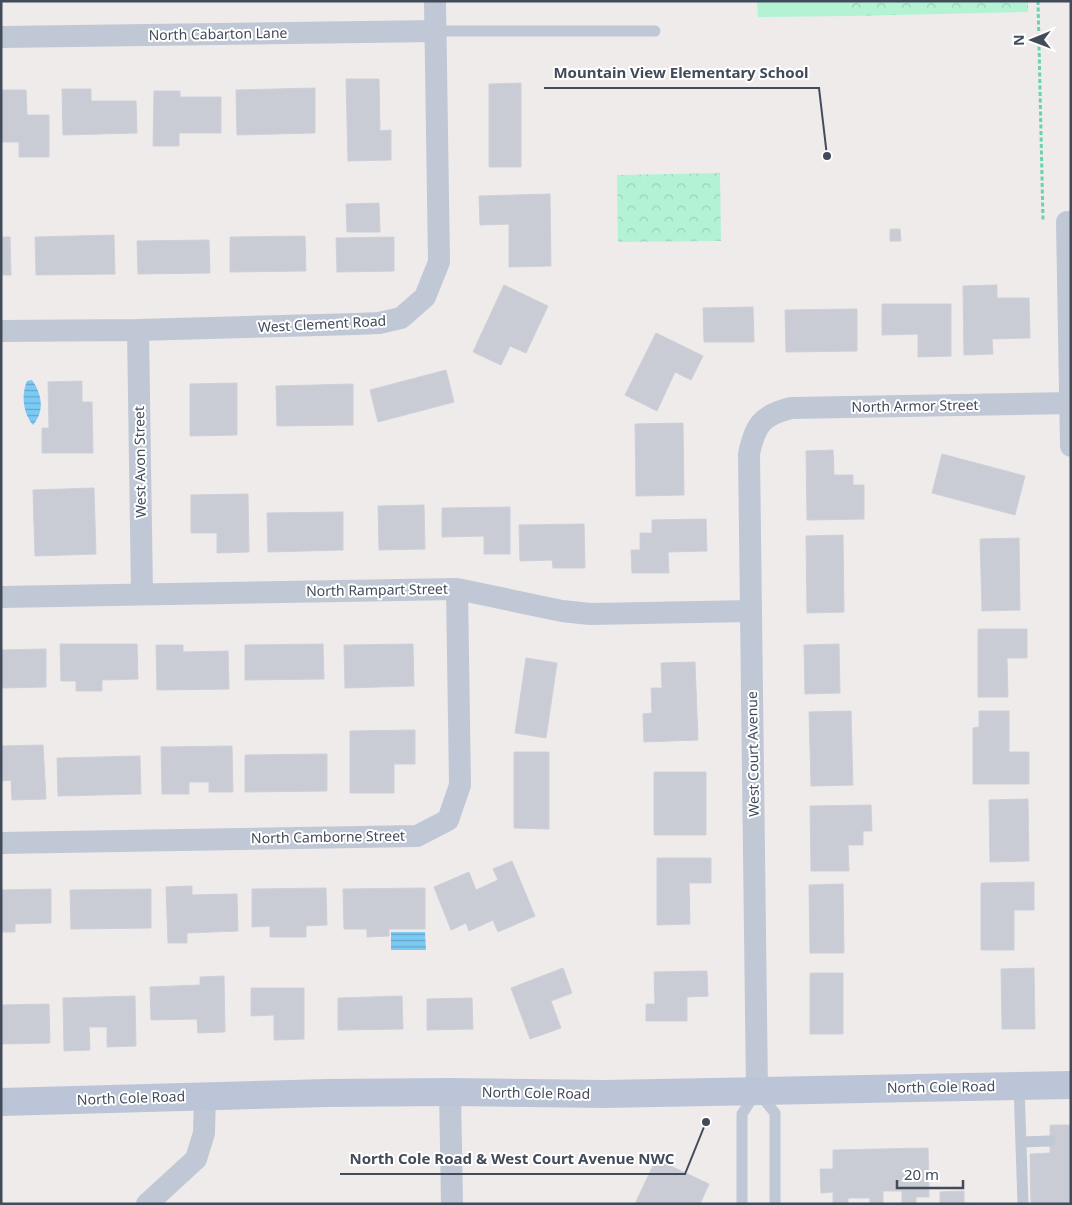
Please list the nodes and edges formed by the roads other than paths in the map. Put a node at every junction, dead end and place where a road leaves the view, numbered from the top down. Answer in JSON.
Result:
{"nodes":[{"id":1,"x":435,"y":1,"type":"edge"},
{"id":2,"x":436,"y":31,"type":"junction"},
{"id":3,"x":656,"y":31,"type":"dead end"},
{"id":4,"x":1,"y":37,"type":"edge"},
{"id":5,"x":1067,"y":222,"type":"dead end"},
{"id":6,"x":138,"y":330,"type":"junction"},
{"id":7,"x":1,"y":331,"type":"edge"},
{"id":8,"x":1070,"y":403,"type":"edge"},
{"id":9,"x":762,"y":420,"type":"joint"},
{"id":10,"x":1071,"y":446,"type":"edge"},
{"id":11,"x":457,"y":589,"type":"junction"},
{"id":12,"x":142,"y":594,"type":"junction"},
{"id":13,"x":1,"y":597,"type":"edge"},
{"id":14,"x":751,"y":611,"type":"junction"},
{"id":15,"x":1,"y":843,"type":"edge"},
{"id":16,"x":1071,"y":1085,"type":"edge"},
{"id":17,"x":1019,"y":1086,"type":"junction"},
{"id":18,"x":757,"y":1091,"type":"junction"},
{"id":19,"x":450,"y":1092,"type":"junction"},
{"id":20,"x":205,"y":1096,"type":"junction"},
{"id":21,"x":1,"y":1102,"type":"edge"},
{"id":22,"x":1050,"y":1141,"type":"dead end"},
{"id":23,"x":1021,"y":1142,"type":"junction"},
{"id":24,"x":147,"y":1204,"type":"edge"},
{"id":25,"x":452,"y":1204,"type":"edge"},
{"id":26,"x":742,"y":1204,"type":"edge"},
{"id":27,"x":775,"y":1204,"type":"edge"},
{"id":28,"x":1023,"y":1204,"type":"edge"}],
"edges":[{"from":1,"to":2,"type":"street","name":"West Clement Road"},
{"from":2,"to":3,"type":"lane"},
{"from":2,"to":4,"type":"street","name":"North Cabarton Lane"},
{"from":2,"to":6,"type":"street","name":"West Clement Road"},
{"from":5,"to":8,"type":"street"},
{"from":6,"to":7,"type":"street","name":"West Clement Road"},
{"from":6,"to":12,"type":"street","name":"West Avon Street"},
{"from":8,"to":9,"type":"street","name":"North Armor Street"},
{"from":8,"to":10,"type":"street"},
{"from":9,"to":14,"type":"street","name":"West Court Avenue"},
{"from":11,"to":12,"type":"street","name":"North Rampart Street"},
{"from":11,"to":14,"type":"street","name":"North Rampart Street"},
{"from":11,"to":15,"type":"street","name":"North Camborne Street"},
{"from":12,"to":13,"type":"street","name":"North Rampart Street"},
{"from":14,"to":18,"type":"street","name":"West Court Avenue"},
{"from":16,"to":17,"type":"main road","name":"North Cole Road"},
{"from":17,"to":18,"type":"main road","name":"North Cole Road"},
{"from":17,"to":23,"type":"lane"},
{"from":18,"to":19,"type":"main road","name":"North Cole Road"},
{"from":18,"to":26,"type":"lane"},
{"from":18,"to":27,"type":"lane"},
{"from":19,"to":20,"type":"main road","name":"North Cole Road"},
{"from":19,"to":25,"type":"street"},
{"from":20,"to":21,"type":"main road","name":"North Cole Road"},
{"from":20,"to":24,"type":"street"},
{"from":22,"to":23,"type":"lane"},
{"from":23,"to":28,"type":"lane"}]}
